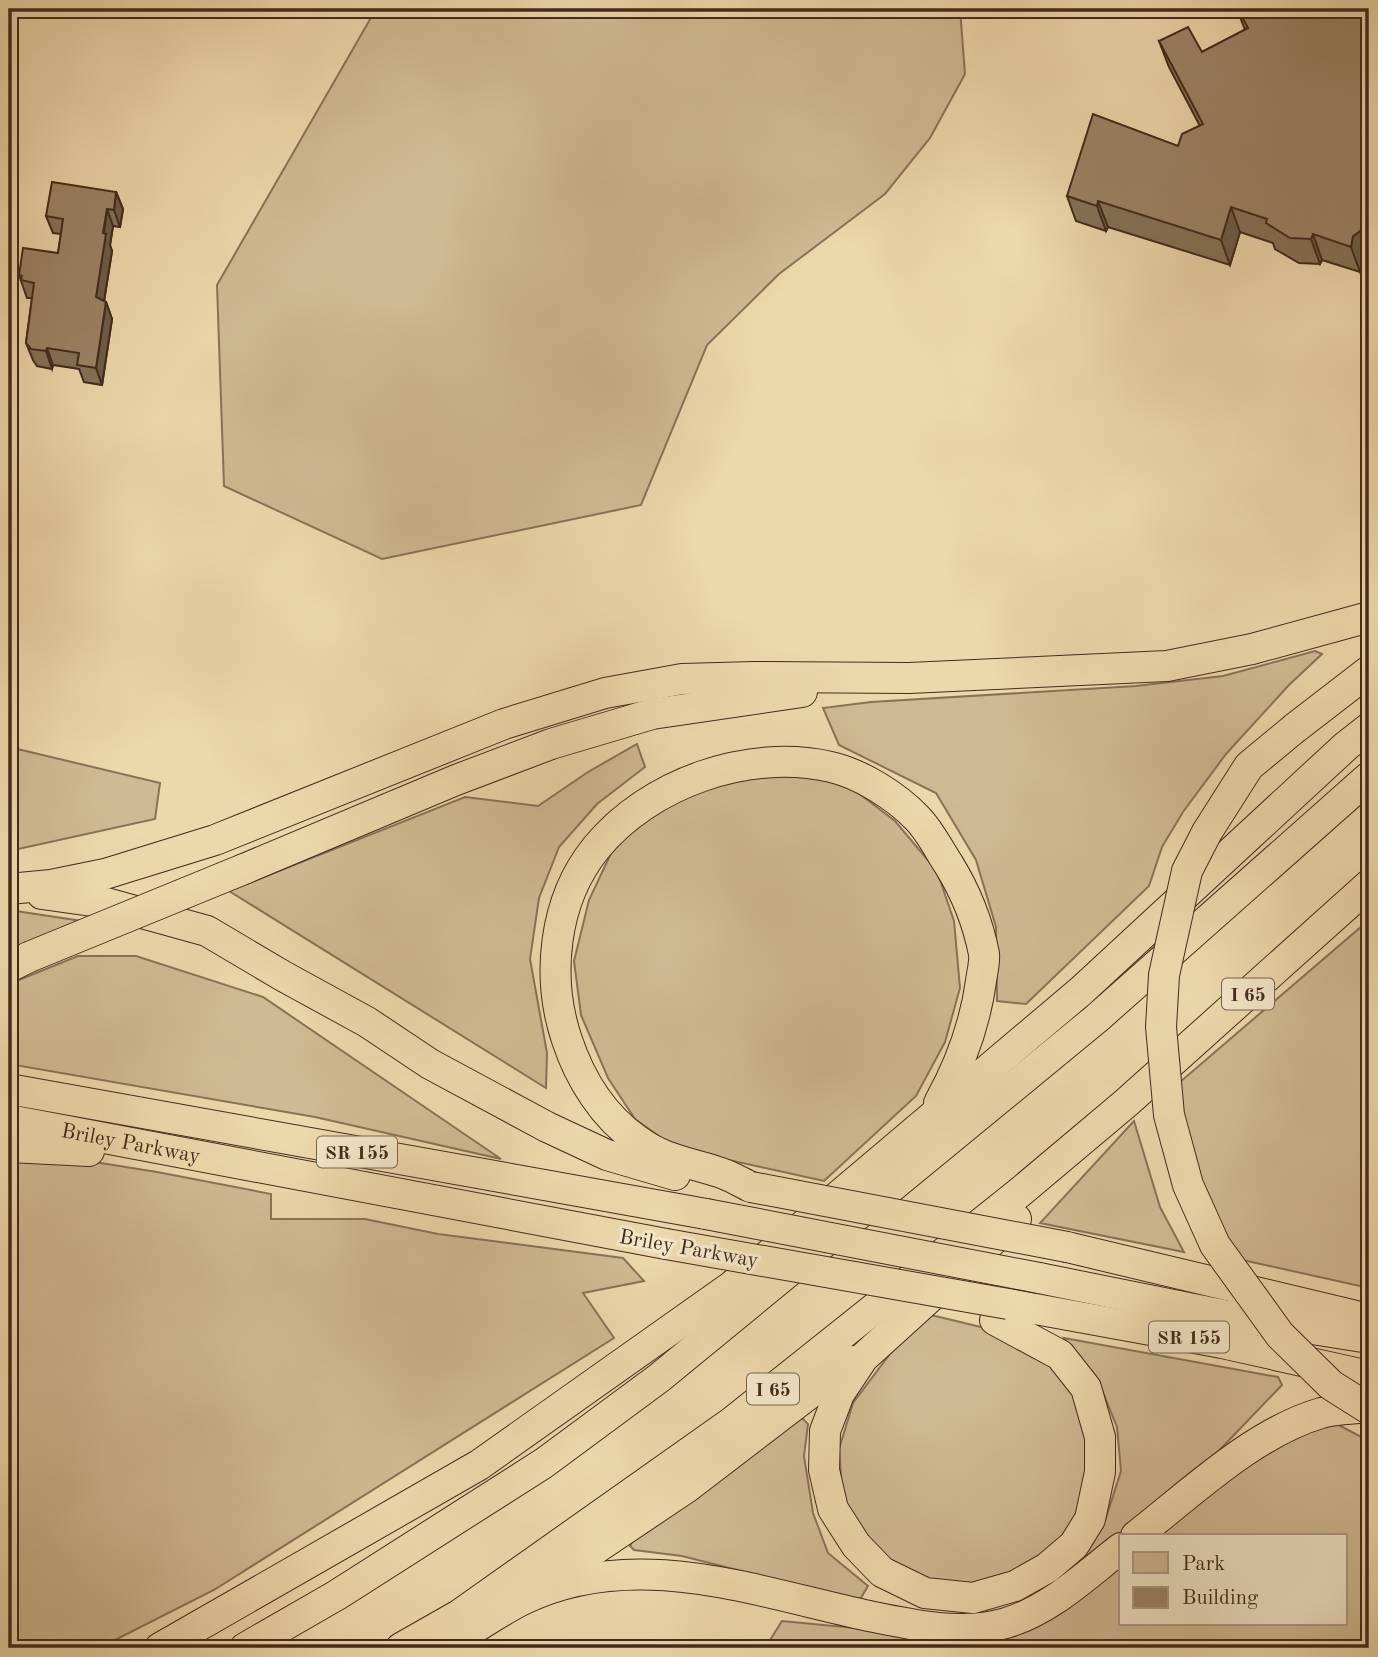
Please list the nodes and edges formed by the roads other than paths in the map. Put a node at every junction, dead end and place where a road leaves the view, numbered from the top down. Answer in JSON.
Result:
{"nodes":[{"id":1,"x":1369,"y":617,"type":"edge"},
{"id":2,"x":1369,"y":671,"type":"edge"},
{"id":3,"x":909,"y":678,"type":"junction"},
{"id":4,"x":1369,"y":728,"type":"edge"},
{"id":5,"x":1369,"y":777,"type":"edge"},
{"id":6,"x":1369,"y":885,"type":"edge"},
{"id":7,"x":13,"y":889,"type":"edge"},
{"id":8,"x":19,"y":962,"type":"edge"},
{"id":9,"x":9,"y":1090,"type":"edge"},
{"id":10,"x":1126,"y":1104,"type":"junction"},
{"id":11,"x":9,"y":1119,"type":"edge"},
{"id":12,"x":896,"y":1146,"type":"junction"},
{"id":13,"x":9,"y":1147,"type":"edge"},
{"id":14,"x":224,"y":1160,"type":"junction"},
{"id":15,"x":751,"y":1187,"type":"junction"},
{"id":16,"x":1002,"y":1312,"type":"junction"},
{"id":17,"x":904,"y":1319,"type":"junction"},
{"id":18,"x":1369,"y":1319,"type":"edge"},
{"id":19,"x":1369,"y":1338,"type":"edge"},
{"id":20,"x":1369,"y":1376,"type":"edge"},
{"id":21,"x":1369,"y":1408,"type":"edge"},
{"id":22,"x":1139,"y":1534,"type":"edge"},
{"id":23,"x":1119,"y":1550,"type":"edge"},
{"id":24,"x":508,"y":1608,"type":"junction"},
{"id":25,"x":172,"y":1642,"type":"edge"},
{"id":26,"x":142,"y":1648,"type":"edge"},
{"id":27,"x":245,"y":1648,"type":"edge"},
{"id":28,"x":401,"y":1648,"type":"edge"},
{"id":29,"x":442,"y":1648,"type":"edge"}],
"edges":[{"from":1,"to":3,"type":"highway"},
{"from":2,"to":21,"type":"highway","bridge":true},
{"from":3,"to":7,"type":"highway"},
{"from":3,"to":8,"type":"highway","bridge":true},
{"from":4,"to":12,"type":"highway"},
{"from":5,"to":27,"type":"highway"},
{"from":6,"to":10,"type":"highway","number":"I 65"},
{"from":7,"to":15,"type":"highway"},
{"from":9,"to":19,"type":"highway","name":"Briley Parkway","number":"SR 155","bridge":true},
{"from":10,"to":17,"type":"highway"},
{"from":10,"to":28,"type":"highway","number":"I 65"},
{"from":11,"to":14,"type":"highway","name":"Briley Parkway","number":"SR 155"},
{"from":12,"to":15,"type":"highway"},
{"from":12,"to":25,"type":"highway"},
{"from":13,"to":14,"type":"highway"},
{"from":14,"to":16,"type":"highway","name":"Briley Parkway","number":"SR 155","bridge":true},
{"from":15,"to":18,"type":"highway","bridge":true},
{"from":16,"to":17,"type":"highway"},
{"from":16,"to":20,"type":"highway","number":"SR 155"},
{"from":17,"to":24,"type":"highway"},
{"from":21,"to":22,"type":"highway"},
{"from":23,"to":24,"type":"highway"},
{"from":24,"to":29,"type":"highway"},
{"from":25,"to":26,"type":"highway"}]}
